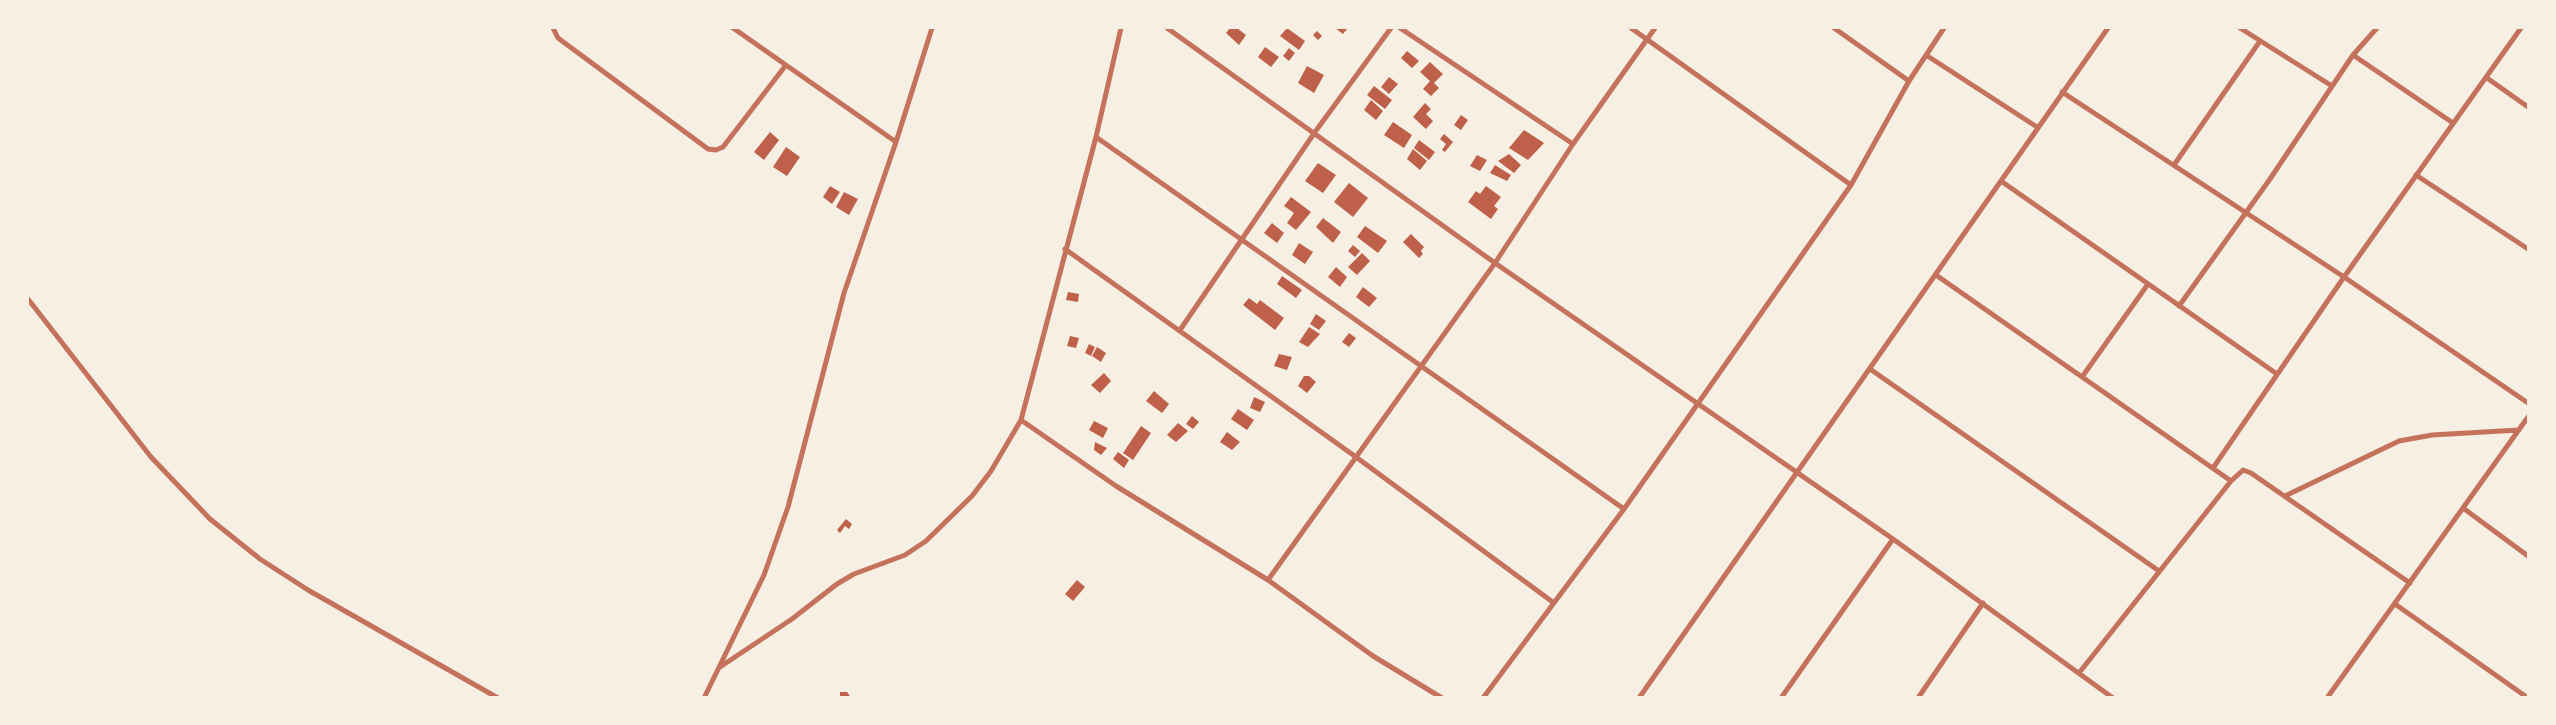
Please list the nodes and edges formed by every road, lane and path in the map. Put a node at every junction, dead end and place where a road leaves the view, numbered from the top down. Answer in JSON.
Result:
{"nodes":[{"id":1,"x":553,"y":28,"type":"edge"},
{"id":2,"x":733,"y":28,"type":"edge"},
{"id":3,"x":932,"y":28,"type":"edge"},
{"id":4,"x":1121,"y":28,"type":"edge"},
{"id":5,"x":1167,"y":28,"type":"edge"},
{"id":6,"x":1391,"y":28,"type":"edge"},
{"id":7,"x":1400,"y":28,"type":"edge"},
{"id":8,"x":1631,"y":28,"type":"edge"},
{"id":9,"x":1655,"y":28,"type":"edge"},
{"id":10,"x":1834,"y":28,"type":"edge"},
{"id":11,"x":1944,"y":28,"type":"edge"},
{"id":12,"x":2108,"y":28,"type":"edge"},
{"id":13,"x":2240,"y":28,"type":"edge"},
{"id":14,"x":2377,"y":28,"type":"edge"},
{"id":15,"x":2521,"y":28,"type":"edge"},
{"id":16,"x":1647,"y":39,"type":"junction"},
{"id":17,"x":2260,"y":40,"type":"junction"},
{"id":18,"x":1926,"y":55,"type":"junction"},
{"id":19,"x":2353,"y":55,"type":"junction"},
{"id":20,"x":786,"y":65,"type":"junction"},
{"id":21,"x":2487,"y":78,"type":"junction"},
{"id":22,"x":1909,"y":80,"type":"junction"},
{"id":23,"x":2332,"y":86,"type":"junction"},
{"id":24,"x":2062,"y":92,"type":"junction"},
{"id":25,"x":2528,"y":106,"type":"edge"},
{"id":26,"x":2453,"y":124,"type":"junction"},
{"id":27,"x":2037,"y":128,"type":"junction"},
{"id":28,"x":1315,"y":132,"type":"junction"},
{"id":29,"x":1096,"y":137,"type":"junction"},
{"id":30,"x":896,"y":142,"type":"junction"},
{"id":31,"x":1573,"y":144,"type":"junction"},
{"id":32,"x":2174,"y":165,"type":"junction"},
{"id":33,"x":2416,"y":175,"type":"junction"},
{"id":34,"x":2001,"y":181,"type":"junction"},
{"id":35,"x":1851,"y":185,"type":"junction"},
{"id":36,"x":2247,"y":212,"type":"junction"},
{"id":37,"x":1242,"y":240,"type":"junction"},
{"id":38,"x":1065,"y":249,"type":"junction"},
{"id":39,"x":2528,"y":249,"type":"edge"},
{"id":40,"x":1495,"y":263,"type":"junction"},
{"id":41,"x":1936,"y":275,"type":"junction"},
{"id":42,"x":2344,"y":276,"type":"junction"},
{"id":43,"x":2148,"y":284,"type":"junction"},
{"id":44,"x":28,"y":299,"type":"edge"},
{"id":45,"x":2179,"y":306,"type":"junction"},
{"id":46,"x":1180,"y":330,"type":"junction"},
{"id":47,"x":1422,"y":365,"type":"junction"},
{"id":48,"x":1870,"y":369,"type":"junction"},
{"id":49,"x":2277,"y":374,"type":"junction"},
{"id":50,"x":2082,"y":377,"type":"junction"},
{"id":51,"x":2528,"y":403,"type":"edge"},
{"id":52,"x":1699,"y":404,"type":"junction"},
{"id":53,"x":2528,"y":417,"type":"edge"},
{"id":54,"x":1021,"y":420,"type":"junction"},
{"id":55,"x":2519,"y":430,"type":"junction"},
{"id":56,"x":1356,"y":457,"type":"junction"},
{"id":57,"x":2213,"y":468,"type":"junction"},
{"id":58,"x":1797,"y":474,"type":"junction"},
{"id":59,"x":2231,"y":481,"type":"junction"},
{"id":60,"x":2285,"y":496,"type":"junction"},
{"id":61,"x":2463,"y":508,"type":"junction"},
{"id":62,"x":1624,"y":509,"type":"junction"},
{"id":63,"x":1893,"y":539,"type":"junction"},
{"id":64,"x":2528,"y":556,"type":"edge"},
{"id":65,"x":2159,"y":571,"type":"junction"},
{"id":66,"x":1268,"y":580,"type":"junction"},
{"id":67,"x":2410,"y":583,"type":"junction"},
{"id":68,"x":1983,"y":603,"type":"junction"},
{"id":69,"x":1554,"y":604,"type":"junction"},
{"id":70,"x":2394,"y":604,"type":"junction"},
{"id":71,"x":720,"y":667,"type":"junction"},
{"id":72,"x":2079,"y":673,"type":"junction"},
{"id":73,"x":2331,"y":696,"type":"edge"},
{"id":74,"x":498,"y":698,"type":"edge"},
{"id":75,"x":704,"y":698,"type":"edge"},
{"id":76,"x":1442,"y":698,"type":"edge"},
{"id":77,"x":1482,"y":698,"type":"edge"},
{"id":78,"x":1639,"y":698,"type":"edge"},
{"id":79,"x":1781,"y":698,"type":"edge"},
{"id":80,"x":1918,"y":698,"type":"edge"},
{"id":81,"x":2113,"y":698,"type":"edge"},
{"id":82,"x":2528,"y":698,"type":"edge"}],
"edges":[{"from":1,"to":20,"type":"street"},
{"from":2,"to":20,"type":"street"},
{"from":3,"to":30,"type":"street"},
{"from":4,"to":29,"type":"street"},
{"from":5,"to":28,"type":"street"},
{"from":6,"to":28,"type":"street"},
{"from":7,"to":31,"type":"street"},
{"from":8,"to":16,"type":"street"},
{"from":9,"to":16,"type":"street"},
{"from":10,"to":22,"type":"street"},
{"from":11,"to":18,"type":"street"},
{"from":12,"to":24,"type":"street"},
{"from":13,"to":17,"type":"street"},
{"from":14,"to":19,"type":"street"},
{"from":15,"to":21,"type":"street"},
{"from":16,"to":31,"type":"street"},
{"from":16,"to":35,"type":"street"},
{"from":17,"to":23,"type":"street"},
{"from":17,"to":32,"type":"street"},
{"from":18,"to":22,"type":"street"},
{"from":18,"to":27,"type":"street"},
{"from":19,"to":23,"type":"street"},
{"from":19,"to":26,"type":"street"},
{"from":20,"to":30,"type":"street"},
{"from":21,"to":25,"type":"street"},
{"from":21,"to":26,"type":"street"},
{"from":22,"to":35,"type":"street"},
{"from":23,"to":36,"type":"street"},
{"from":24,"to":27,"type":"street"},
{"from":24,"to":32,"type":"street"},
{"from":26,"to":33,"type":"street"},
{"from":27,"to":34,"type":"street"},
{"from":28,"to":37,"type":"street"},
{"from":28,"to":40,"type":"street"},
{"from":29,"to":37,"type":"street"},
{"from":29,"to":38,"type":"street"},
{"from":30,"to":71,"type":"street"},
{"from":31,"to":40,"type":"street"},
{"from":32,"to":36,"type":"street"},
{"from":33,"to":39,"type":"street"},
{"from":33,"to":42,"type":"street"},
{"from":34,"to":41,"type":"street"},
{"from":34,"to":43,"type":"street"},
{"from":35,"to":52,"type":"street"},
{"from":36,"to":42,"type":"street"},
{"from":36,"to":45,"type":"street"},
{"from":37,"to":46,"type":"street"},
{"from":37,"to":47,"type":"street"},
{"from":38,"to":46,"type":"street"},
{"from":38,"to":54,"type":"street"},
{"from":40,"to":47,"type":"street"},
{"from":40,"to":52,"type":"street"},
{"from":41,"to":48,"type":"street"},
{"from":41,"to":50,"type":"street"},
{"from":42,"to":49,"type":"street"},
{"from":42,"to":51,"type":"street"},
{"from":43,"to":45,"type":"street"},
{"from":43,"to":50,"type":"street"},
{"from":44,"to":74,"type":"street"},
{"from":45,"to":49,"type":"street"},
{"from":46,"to":56,"type":"street"},
{"from":47,"to":56,"type":"street"},
{"from":47,"to":62,"type":"street"},
{"from":48,"to":58,"type":"street"},
{"from":48,"to":65,"type":"street"},
{"from":49,"to":57,"type":"street"},
{"from":50,"to":57,"type":"street"},
{"from":52,"to":58,"type":"street"},
{"from":52,"to":62,"type":"street"},
{"from":53,"to":55,"type":"street"},
{"from":54,"to":66,"type":"street"},
{"from":54,"to":71,"type":"street"},
{"from":55,"to":60,"type":"street"},
{"from":55,"to":61,"type":"street"},
{"from":56,"to":66,"type":"street"},
{"from":56,"to":69,"type":"street"},
{"from":57,"to":59,"type":"street"},
{"from":58,"to":63,"type":"street"},
{"from":58,"to":78,"type":"street"},
{"from":59,"to":60,"type":"street"},
{"from":59,"to":65,"type":"street"},
{"from":60,"to":67,"type":"street"},
{"from":61,"to":64,"type":"street"},
{"from":61,"to":67,"type":"street"},
{"from":62,"to":69,"type":"street"},
{"from":63,"to":68,"type":"street"},
{"from":63,"to":79,"type":"street"},
{"from":65,"to":72,"type":"street"},
{"from":66,"to":76,"type":"street"},
{"from":67,"to":70,"type":"street"},
{"from":68,"to":72,"type":"street"},
{"from":68,"to":80,"type":"street"},
{"from":69,"to":77,"type":"street"},
{"from":70,"to":73,"type":"street"},
{"from":70,"to":82,"type":"street"},
{"from":71,"to":75,"type":"street"},
{"from":72,"to":81,"type":"street"}]}
